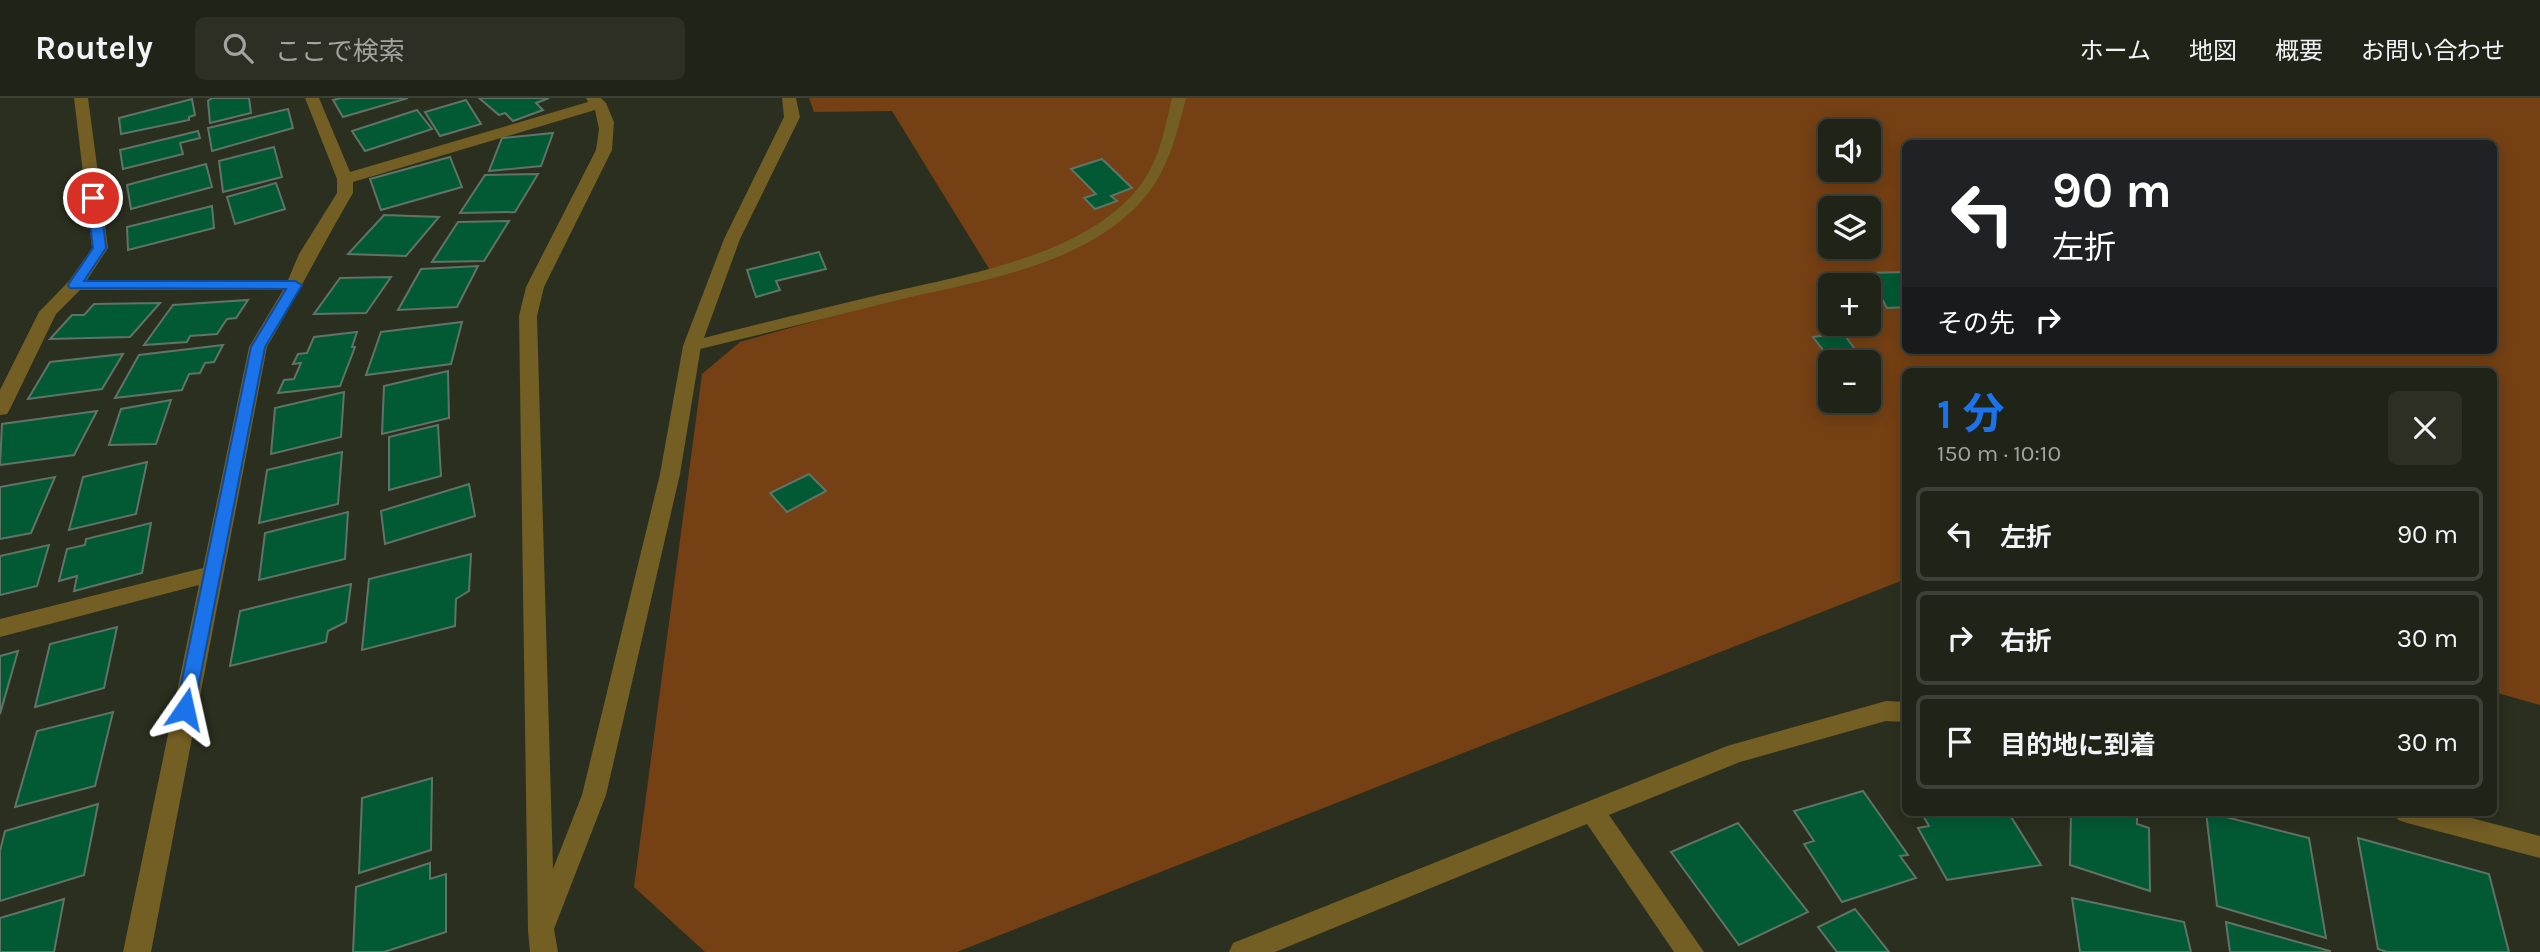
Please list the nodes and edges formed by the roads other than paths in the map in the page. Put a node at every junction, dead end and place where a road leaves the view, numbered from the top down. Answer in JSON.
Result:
{"nodes":[{"id":1,"x":81,"y":98,"type":"edge"},
{"id":2,"x":312,"y":98,"type":"edge"},
{"id":3,"x":789,"y":98,"type":"edge"},
{"id":4,"x":1179,"y":98,"type":"edge"},
{"id":5,"x":596,"y":100,"type":"edge"},
{"id":6,"x":345,"y":179,"type":"junction"},
{"id":7,"x":75,"y":285,"type":"junction"},
{"id":8,"x":295,"y":285,"type":"junction"},
{"id":9,"x":692,"y":346,"type":"junction"},
{"id":10,"x":0,"y":409,"type":"edge"},
{"id":11,"x":211,"y":574,"type":"junction"},
{"id":12,"x":0,"y":628,"type":"edge"},
{"id":13,"x":1902,"y":712,"type":"edge"},
{"id":14,"x":1592,"y":811,"type":"junction"},
{"id":15,"x":2422,"y":816,"type":"edge"},
{"id":16,"x":2540,"y":847,"type":"edge"},
{"id":17,"x":542,"y":942,"type":"edge"},
{"id":18,"x":137,"y":952,"type":"edge"},
{"id":19,"x":1242,"y":952,"type":"edge"},
{"id":20,"x":1690,"y":952,"type":"edge"}],
"edges":[{"from":1,"to":7,"type":"street"},
{"from":2,"to":6,"type":"street"},
{"from":3,"to":9,"type":"street"},
{"from":4,"to":9,"type":"lane"},
{"from":5,"to":6,"type":"street"},
{"from":5,"to":17,"type":"street"},
{"from":6,"to":8,"type":"street"},
{"from":7,"to":8,"type":"street"},
{"from":7,"to":10,"type":"street"},
{"from":8,"to":11,"type":"street"},
{"from":9,"to":17,"type":"street"},
{"from":11,"to":12,"type":"street"},
{"from":11,"to":18,"type":"street"},
{"from":13,"to":14,"type":"street"},
{"from":14,"to":19,"type":"street"},
{"from":14,"to":20,"type":"street"},
{"from":15,"to":16,"type":"street"}]}
